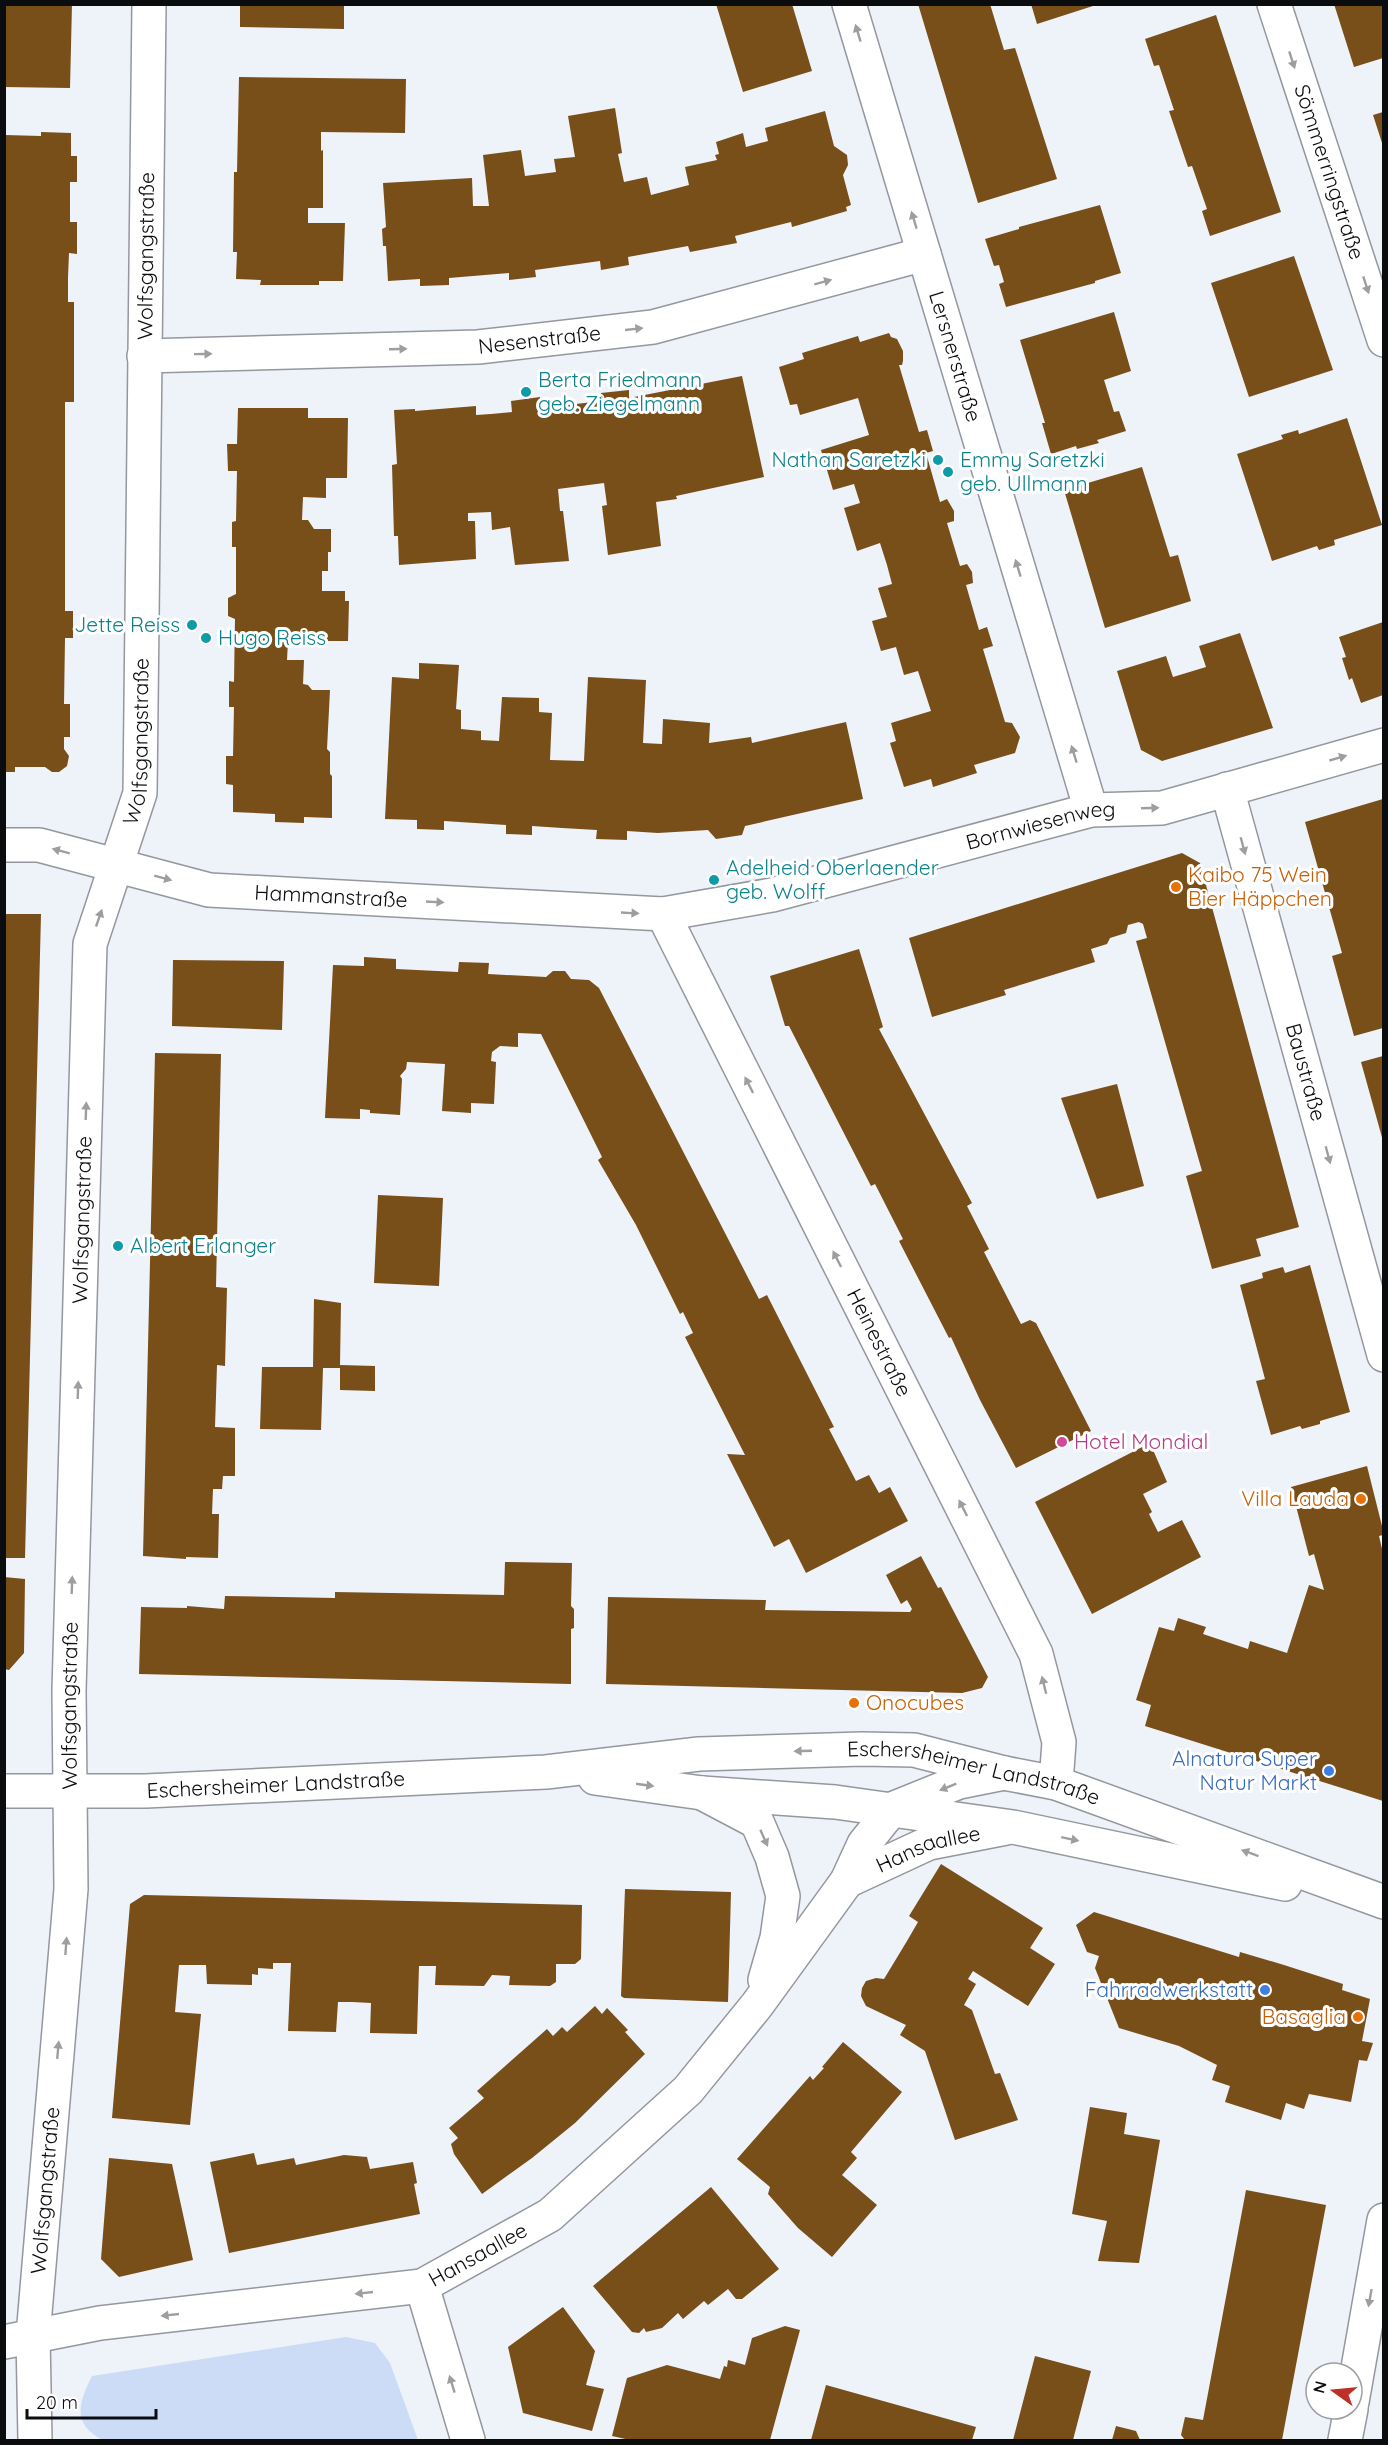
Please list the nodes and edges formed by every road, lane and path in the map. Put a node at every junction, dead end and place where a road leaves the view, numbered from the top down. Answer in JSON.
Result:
{"nodes":[{"id":1,"x":149,"y":4,"type":"edge"},
{"id":2,"x":849,"y":4,"type":"edge"},
{"id":3,"x":1274,"y":4,"type":"edge"},
{"id":4,"x":924,"y":255,"type":"junction"},
{"id":5,"x":1383,"y":340,"type":"edge"},
{"id":6,"x":144,"y":356,"type":"junction"},
{"id":7,"x":1383,"y":745,"type":"edge"},
{"id":8,"x":1227,"y":789,"type":"junction"},
{"id":9,"x":1091,"y":810,"type":"junction"},
{"id":10,"x":4,"y":845,"type":"edge"},
{"id":11,"x":117,"y":866,"type":"junction"},
{"id":12,"x":663,"y":914,"type":"junction"},
{"id":13,"x":1383,"y":1354,"type":"edge"},
{"id":14,"x":546,"y":1772,"type":"junction"},
{"id":15,"x":1004,"y":1773,"type":"junction"},
{"id":16,"x":1056,"y":1783,"type":"junction"},
{"id":17,"x":70,"y":1790,"type":"junction"},
{"id":18,"x":4,"y":1791,"type":"edge"},
{"id":19,"x":702,"y":1793,"type":"junction"},
{"id":20,"x":892,"y":1809,"type":"junction"},
{"id":21,"x":1013,"y":1827,"type":"junction"},
{"id":22,"x":847,"y":1881,"type":"junction"},
{"id":23,"x":1383,"y":1903,"type":"edge"},
{"id":24,"x":757,"y":2005,"type":"junction"},
{"id":25,"x":1383,"y":2220,"type":"edge"},
{"id":26,"x":422,"y":2286,"type":"junction"},
{"id":27,"x":19,"y":2339,"type":"edge"},
{"id":28,"x":1359,"y":2361,"type":"edge"},
{"id":29,"x":1349,"y":2421,"type":"edge"},
{"id":30,"x":35,"y":2440,"type":"edge"},
{"id":31,"x":468,"y":2440,"type":"edge"},
{"id":32,"x":1345,"y":2440,"type":"edge"}],
"edges":[{"from":1,"to":6,"type":"street","name":"Wolfsgangstraße"},
{"from":4,"to":2,"type":"street","name":"Lersnerstraße","one_way":true},
{"from":3,"to":5,"type":"street","name":"Sömmerringstraße","one_way":true},
{"from":6,"to":4,"type":"street","name":"Nesenstraße","one_way":true},
{"from":9,"to":4,"type":"street","name":"Lersnerstraße","one_way":true},
{"from":6,"to":11,"type":"street","name":"Wolfsgangstraße"},
{"from":8,"to":7,"type":"street","name":"Bornwiesenweg","one_way":true},
{"from":9,"to":8,"type":"street","name":"Bornwiesenweg","one_way":true},
{"from":8,"to":13,"type":"street","name":"Baustraße","one_way":true},
{"from":9,"to":12,"type":"street","name":"Bornwiesenweg"},
{"from":11,"to":10,"type":"street","name":"Hammanstraße","one_way":true},
{"from":11,"to":12,"type":"street","name":"Hammanstraße","one_way":true},
{"from":17,"to":11,"type":"street","name":"Wolfsgangstraße","one_way":true},
{"from":16,"to":12,"type":"street","name":"Heinestraße","one_way":true},
{"from":15,"to":14,"type":"street","name":"Eschersheimer Landstraße","one_way":true},
{"from":14,"to":17,"type":"street","name":"Eschersheimer Landstraße"},
{"from":14,"to":19,"type":"street","name":"Eschersheimer Landstraße","one_way":true},
{"from":15,"to":16,"type":"street","name":"Eschersheimer Landstraße"},
{"from":15,"to":20,"type":"street","name":"Hansaallee","one_way":true},
{"from":23,"to":16,"type":"street","name":"Eschersheimer Landstraße","one_way":true},
{"from":17,"to":18,"type":"street","name":"Eschersheimer Landstraße"},
{"from":27,"to":17,"type":"street","name":"Wolfsgangstraße","one_way":true},
{"from":19,"to":20,"type":"street","name":"Eschersheimer Landstraße"},
{"from":19,"to":24,"type":"street","name":"Hansaallee","one_way":true},
{"from":20,"to":21,"type":"street","name":"Eschersheimer Landstraße"},
{"from":20,"to":22,"type":"street","name":"Hansaallee"},
{"from":21,"to":22,"type":"street","name":"Hansaallee"},
{"from":21,"to":23,"type":"street","name":"Eschersheimer Landstraße","one_way":true},
{"from":22,"to":24,"type":"street","name":"Hansaallee"},
{"from":24,"to":26,"type":"street","name":"Hansaallee"},
{"from":25,"to":28,"type":"street","one_way":true},
{"from":26,"to":27,"type":"street","name":"Hansaallee","one_way":true},
{"from":31,"to":26,"type":"street","one_way":true},
{"from":27,"to":30,"type":"street","name":"Wolfsgangstraße"},
{"from":29,"to":32,"type":"street"}]}
